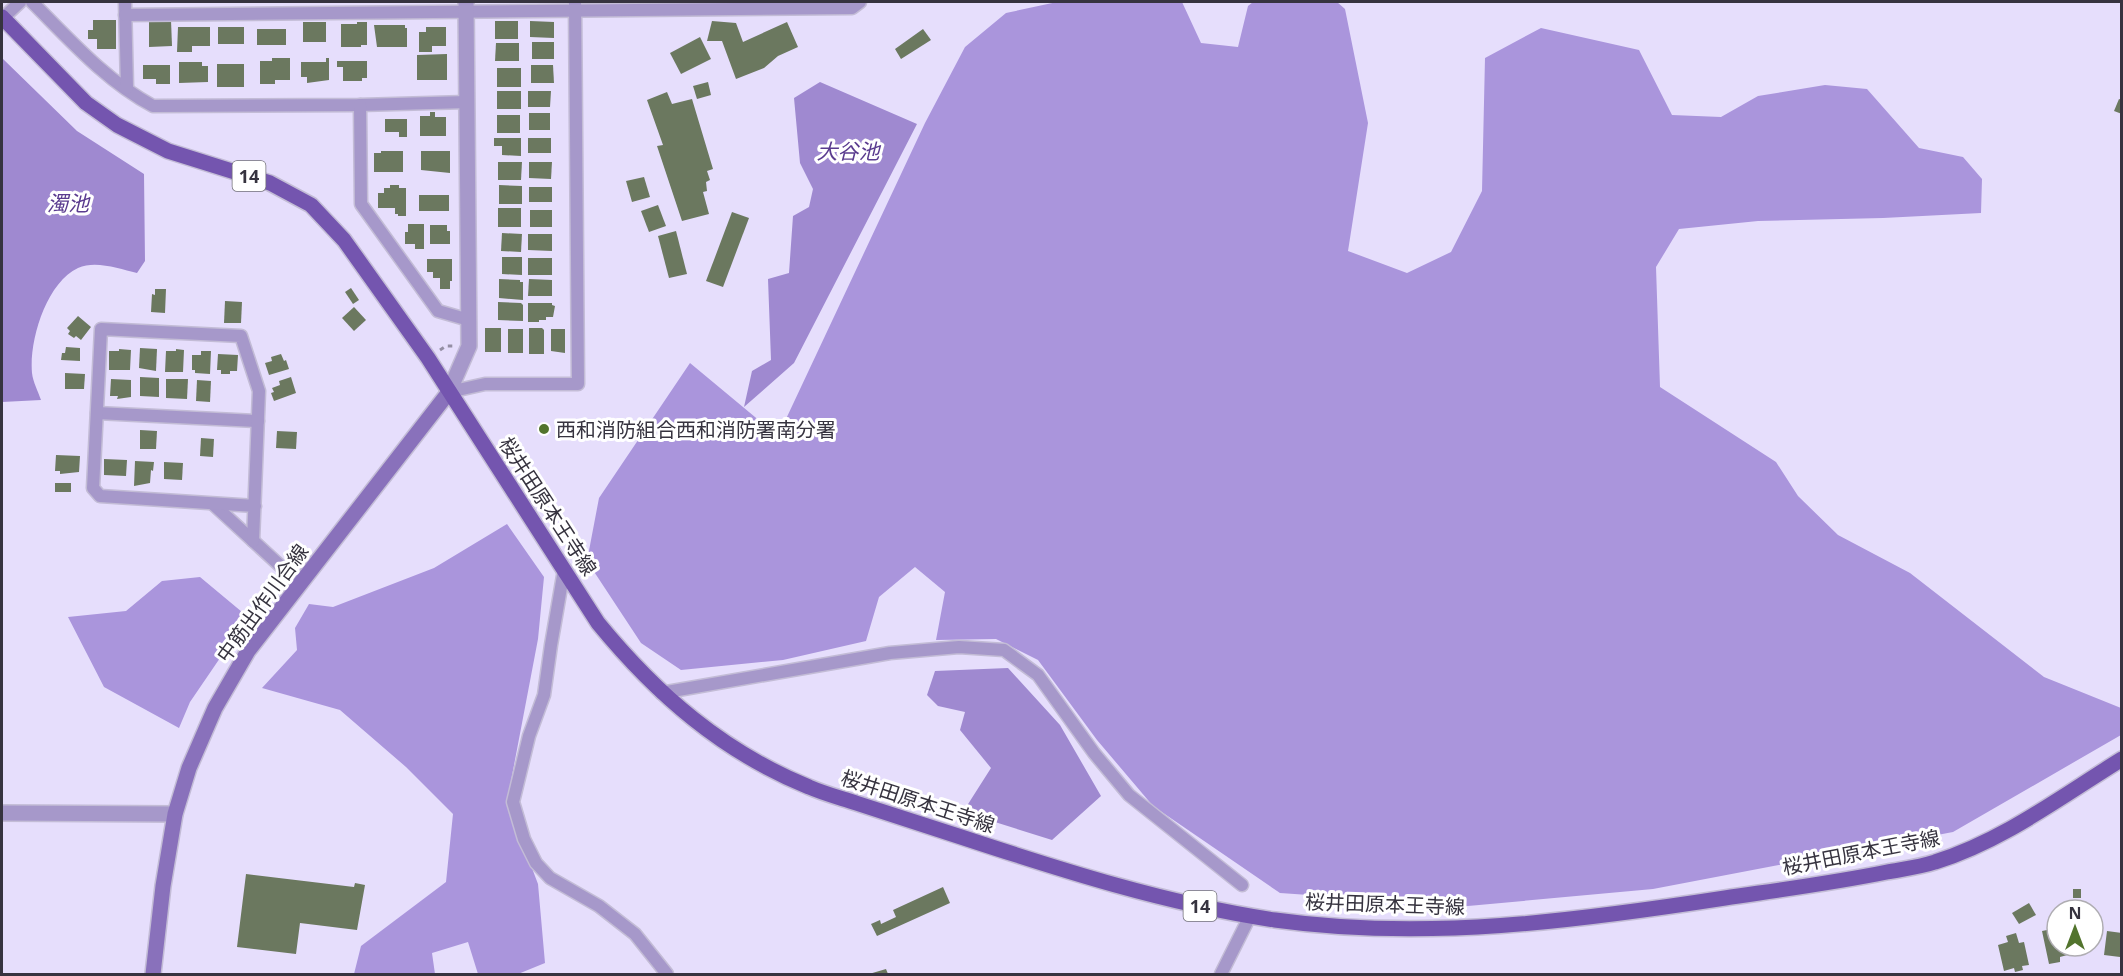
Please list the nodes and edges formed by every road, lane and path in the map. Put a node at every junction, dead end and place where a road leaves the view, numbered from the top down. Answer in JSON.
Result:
{"nodes":[{"id":1,"x":20,"y":2,"type":"edge"},
{"id":2,"x":32,"y":2,"type":"edge"},
{"id":3,"x":125,"y":2,"type":"edge"},
{"id":4,"x":860,"y":2,"type":"edge"},
{"id":5,"x":661,"y":5,"type":"edge"},
{"id":6,"x":575,"y":6,"type":"edge"},
{"id":7,"x":366,"y":7,"type":"edge"},
{"id":8,"x":466,"y":7,"type":"edge"},
{"id":9,"x":125,"y":15,"type":"junction"},
{"id":10,"x":4,"y":24,"type":"edge"},
{"id":11,"x":127,"y":88,"type":"junction"},
{"id":12,"x":467,"y":102,"type":"junction"},
{"id":13,"x":360,"y":105,"type":"junction"},
{"id":14,"x":469,"y":320,"type":"junction"},
{"id":15,"x":454,"y":346,"type":"dead end"},
{"id":16,"x":440,"y":350,"type":"dead end"},
{"id":17,"x":448,"y":392,"type":"junction"},
{"id":18,"x":97,"y":413,"type":"junction"},
{"id":19,"x":258,"y":420,"type":"junction"},
{"id":20,"x":213,"y":504,"type":"junction"},
{"id":21,"x":255,"y":506,"type":"junction"},
{"id":22,"x":253,"y":541,"type":"junction"},
{"id":23,"x":564,"y":570,"type":"junction"},
{"id":24,"x":300,"y":584,"type":"junction"},
{"id":25,"x":661,"y":693,"type":"junction"},
{"id":26,"x":2121,"y":759,"type":"edge"},
{"id":27,"x":2,"y":813,"type":"edge"},
{"id":28,"x":175,"y":814,"type":"junction"},
{"id":29,"x":1242,"y":885,"type":"dead end"},
{"id":30,"x":1250,"y":916,"type":"junction"},
{"id":31,"x":153,"y":975,"type":"edge"},
{"id":32,"x":667,"y":975,"type":"edge"},
{"id":33,"x":1221,"y":975,"type":"edge"}],
"edges":[{"from":1,"to":10,"type":"street"},
{"from":2,"to":11,"type":"street"},
{"from":3,"to":9,"type":"street"},
{"from":4,"to":5,"type":"street"},
{"from":5,"to":6,"type":"street"},
{"from":6,"to":8,"type":"street"},
{"from":6,"to":17,"type":"street"},
{"from":7,"to":8,"type":"street"},
{"from":7,"to":9,"type":"street"},
{"from":8,"to":12,"type":"street"},
{"from":9,"to":11,"type":"street"},
{"from":10,"to":17,"type":"main road","name":"桜井田原本王寺線","number":"14"},
{"from":11,"to":13,"type":"street"},
{"from":12,"to":13,"type":"street"},
{"from":12,"to":14,"type":"street"},
{"from":13,"to":14,"type":"street"},
{"from":14,"to":17,"type":"street"},
{"from":15,"to":16,"type":"path"},
{"from":17,"to":23,"type":"main road","name":"桜井田原本王寺線","number":"14"},
{"from":17,"to":24,"type":"main road","name":"中筋出作川合線"},
{"from":18,"to":19,"type":"street"},
{"from":18,"to":19,"type":"street"},
{"from":18,"to":20,"type":"street"},
{"from":19,"to":21,"type":"street"},
{"from":20,"to":21,"type":"street"},
{"from":20,"to":22,"type":"street"},
{"from":21,"to":22,"type":"street"},
{"from":22,"to":24,"type":"street"},
{"from":23,"to":25,"type":"main road","name":"桜井田原本王寺線","number":"14"},
{"from":23,"to":32,"type":"street"},
{"from":24,"to":28,"type":"main road","name":"中筋出作川合線"},
{"from":25,"to":29,"type":"street"},
{"from":25,"to":30,"type":"main road","name":"桜井田原本王寺線","number":"14"},
{"from":26,"to":30,"type":"main road","name":"桜井田原本王寺線","number":"14"},
{"from":27,"to":28,"type":"street"},
{"from":28,"to":31,"type":"main road","name":"中筋出作川合線"},
{"from":30,"to":33,"type":"street"}]}
